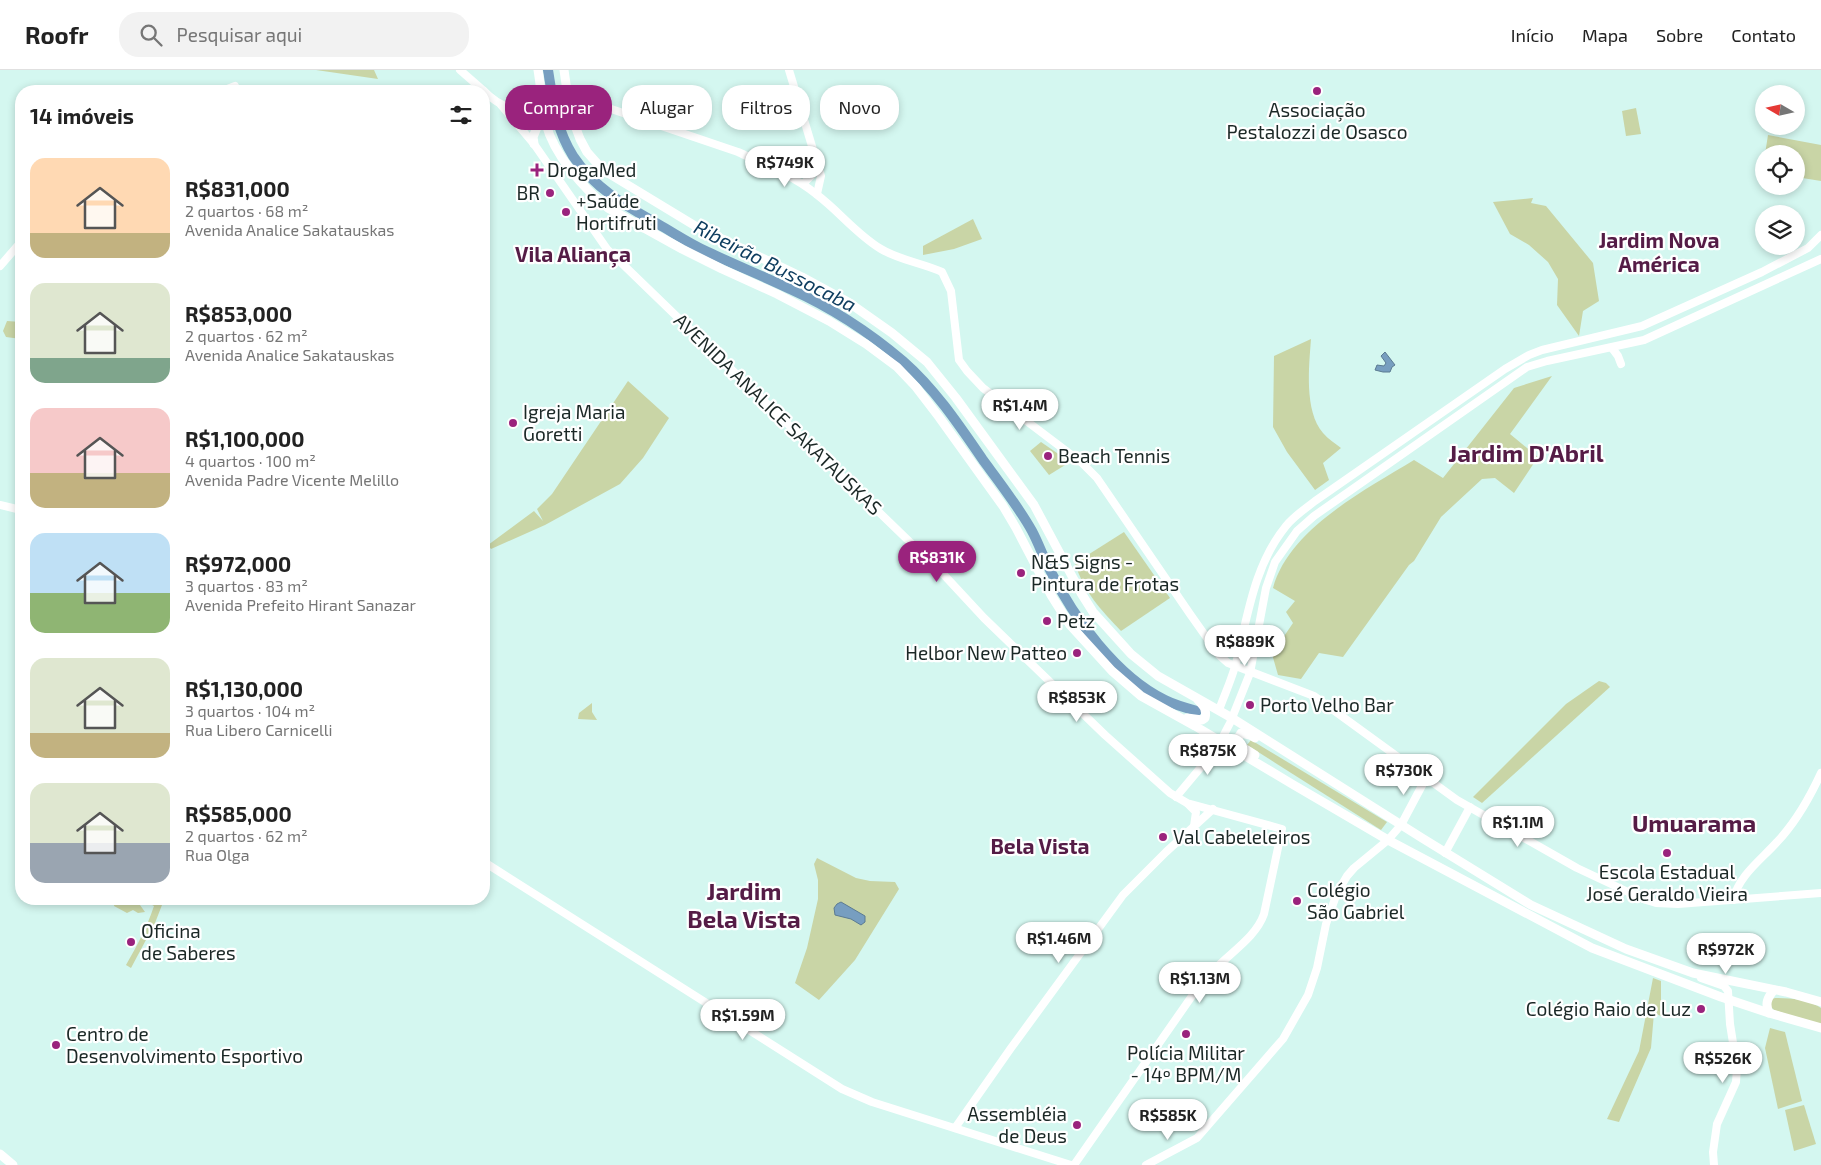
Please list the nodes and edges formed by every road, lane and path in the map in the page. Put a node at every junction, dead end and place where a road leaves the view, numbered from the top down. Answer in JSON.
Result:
{"nodes":[{"id":1,"x":460,"y":70,"type":"edge"},
{"id":2,"x":538,"y":70,"type":"edge"},
{"id":3,"x":564,"y":70,"type":"edge"},
{"id":4,"x":789,"y":70,"type":"edge"},
{"id":5,"x":477,"y":85,"type":"edge"},
{"id":6,"x":541,"y":85,"type":"edge"},
{"id":7,"x":566,"y":85,"type":"edge"},
{"id":8,"x":490,"y":96,"type":"edge"},
{"id":9,"x":501,"y":106,"type":"junction"},
{"id":10,"x":505,"y":107,"type":"edge"},
{"id":11,"x":505,"y":110,"type":"edge"},
{"id":12,"x":612,"y":110,"type":"edge"},
{"id":13,"x":523,"y":130,"type":"edge"},
{"id":14,"x":535,"y":130,"type":"edge"},
{"id":15,"x":549,"y":130,"type":"edge"},
{"id":16,"x":577,"y":130,"type":"edge"},
{"id":17,"x":534,"y":144,"type":"junction"},
{"id":18,"x":817,"y":162,"type":"junction"},
{"id":19,"x":803,"y":184,"type":"junction"},
{"id":20,"x":817,"y":194,"type":"junction"},
{"id":21,"x":1820,"y":239,"type":"edge"},
{"id":22,"x":15,"y":249,"type":"edge"},
{"id":23,"x":1821,"y":259,"type":"edge"},
{"id":24,"x":0,"y":266,"type":"edge"},
{"id":25,"x":1620,"y":332,"type":"junction"},
{"id":26,"x":1615,"y":347,"type":"junction"},
{"id":27,"x":1621,"y":364,"type":"dead end"},
{"id":28,"x":0,"y":506,"type":"edge"},
{"id":29,"x":15,"y":509,"type":"edge"},
{"id":30,"x":1238,"y":652,"type":"junction"},
{"id":31,"x":1253,"y":652,"type":"junction"},
{"id":32,"x":1235,"y":667,"type":"junction"},
{"id":33,"x":1250,"y":672,"type":"junction"},
{"id":34,"x":1192,"y":697,"type":"junction"},
{"id":35,"x":1219,"y":710,"type":"junction"},
{"id":36,"x":1180,"y":717,"type":"junction"},
{"id":37,"x":1231,"y":720,"type":"junction"},
{"id":38,"x":1222,"y":739,"type":"junction"},
{"id":39,"x":1293,"y":757,"type":"junction"},
{"id":40,"x":1273,"y":773,"type":"junction"},
{"id":41,"x":1821,"y":773,"type":"edge"},
{"id":42,"x":1426,"y":778,"type":"junction"},
{"id":43,"x":1176,"y":797,"type":"junction"},
{"id":44,"x":1187,"y":803,"type":"junction"},
{"id":45,"x":1470,"y":807,"type":"junction"},
{"id":46,"x":1213,"y":809,"type":"junction"},
{"id":47,"x":1401,"y":825,"type":"junction"},
{"id":48,"x":1194,"y":826,"type":"junction"},
{"id":49,"x":1388,"y":840,"type":"junction"},
{"id":50,"x":1405,"y":849,"type":"junction"},
{"id":51,"x":1445,"y":852,"type":"junction"},
{"id":52,"x":490,"y":866,"type":"edge"},
{"id":53,"x":1821,"y":892,"type":"edge"},
{"id":54,"x":1733,"y":900,"type":"junction"},
{"id":55,"x":1694,"y":973,"type":"junction"},
{"id":56,"x":1774,"y":990,"type":"junction"},
{"id":57,"x":1729,"y":999,"type":"junction"},
{"id":58,"x":1821,"y":1002,"type":"edge"},
{"id":59,"x":1769,"y":1014,"type":"junction"},
{"id":60,"x":1821,"y":1028,"type":"edge"},
{"id":61,"x":955,"y":1128,"type":"junction"},
{"id":62,"x":0,"y":1154,"type":"edge"},
{"id":63,"x":1044,"y":1156,"type":"junction"},
{"id":64,"x":13,"y":1165,"type":"edge"},
{"id":65,"x":1049,"y":1165,"type":"edge"},
{"id":66,"x":1073,"y":1165,"type":"edge"},
{"id":67,"x":1146,"y":1165,"type":"edge"},
{"id":68,"x":1714,"y":1165,"type":"edge"}],
"edges":[{"from":1,"to":5,"type":"main road","name":"AVENIDA ANALICE SAKATAUSKAS"},
{"from":2,"to":6,"type":"main road"},
{"from":3,"to":7,"type":"main road"},
{"from":4,"to":18,"type":"main road"},
{"from":8,"to":9,"type":"main road","name":"AVENIDA ANALICE SAKATAUSKAS"},
{"from":9,"to":10,"type":"main road"},
{"from":9,"to":11,"type":"main road","name":"AVENIDA ANALICE SAKATAUSKAS"},
{"from":12,"to":19,"type":"main road"},
{"from":13,"to":17,"type":"main road","name":"AVENIDA ANALICE SAKATAUSKAS"},
{"from":14,"to":17,"type":"main road"},
{"from":15,"to":36,"type":"main road"},
{"from":16,"to":34,"type":"main road"},
{"from":17,"to":43,"type":"main road","name":"AVENIDA ANALICE SAKATAUSKAS"},
{"from":18,"to":19,"type":"main road"},
{"from":18,"to":20,"type":"main road"},
{"from":19,"to":20,"type":"main road"},
{"from":20,"to":32,"type":"main road"},
{"from":21,"to":25,"type":"main road"},
{"from":22,"to":24,"type":"main road"},
{"from":23,"to":26,"type":"main road"},
{"from":25,"to":26,"type":"main road"},
{"from":25,"to":30,"type":"main road"},
{"from":26,"to":27,"type":"main road"},
{"from":26,"to":31,"type":"main road"},
{"from":28,"to":29,"type":"main road"},
{"from":30,"to":31,"type":"main road"},
{"from":30,"to":32,"type":"main road"},
{"from":31,"to":33,"type":"main road"},
{"from":32,"to":33,"type":"main road"},
{"from":32,"to":35,"type":"main road"},
{"from":33,"to":37,"type":"main road"},
{"from":33,"to":42,"type":"main road"},
{"from":34,"to":35,"type":"main road"},
{"from":34,"to":36,"type":"main road"},
{"from":35,"to":37,"type":"main road"},
{"from":36,"to":38,"type":"main road"},
{"from":37,"to":38,"type":"main road"},
{"from":37,"to":39,"type":"main road"},
{"from":38,"to":40,"type":"main road"},
{"from":38,"to":43,"type":"main road"},
{"from":39,"to":40,"type":"main road"},
{"from":39,"to":47,"type":"main road"},
{"from":40,"to":49,"type":"main road"},
{"from":41,"to":54,"type":"main road"},
{"from":42,"to":45,"type":"main road"},
{"from":42,"to":47,"type":"main road"},
{"from":43,"to":44,"type":"main road","name":"AVENIDA ANALICE SAKATAUSKAS"},
{"from":44,"to":46,"type":"main road","name":"AVENIDA ANALICE SAKATAUSKAS"},
{"from":44,"to":48,"type":"main road"},
{"from":45,"to":51,"type":"main road"},
{"from":45,"to":54,"type":"main road"},
{"from":46,"to":48,"type":"main road"},
{"from":46,"to":66,"type":"main road","name":"AVENIDA ANALICE SAKATAUSKAS"},
{"from":47,"to":49,"type":"main road"},
{"from":47,"to":51,"type":"main road"},
{"from":48,"to":61,"type":"main road"},
{"from":49,"to":50,"type":"main road"},
{"from":49,"to":67,"type":"main road"},
{"from":50,"to":51,"type":"main road"},
{"from":50,"to":57,"type":"main road"},
{"from":51,"to":55,"type":"main road"},
{"from":52,"to":61,"type":"main road"},
{"from":53,"to":54,"type":"main road"},
{"from":55,"to":56,"type":"main road"},
{"from":55,"to":57,"type":"main road"},
{"from":56,"to":58,"type":"main road"},
{"from":56,"to":59,"type":"main road"},
{"from":57,"to":59,"type":"main road"},
{"from":57,"to":68,"type":"main road"},
{"from":59,"to":60,"type":"main road"},
{"from":61,"to":63,"type":"main road"},
{"from":62,"to":64,"type":"main road"},
{"from":63,"to":65,"type":"main road"},
{"from":63,"to":66,"type":"main road"}]}
